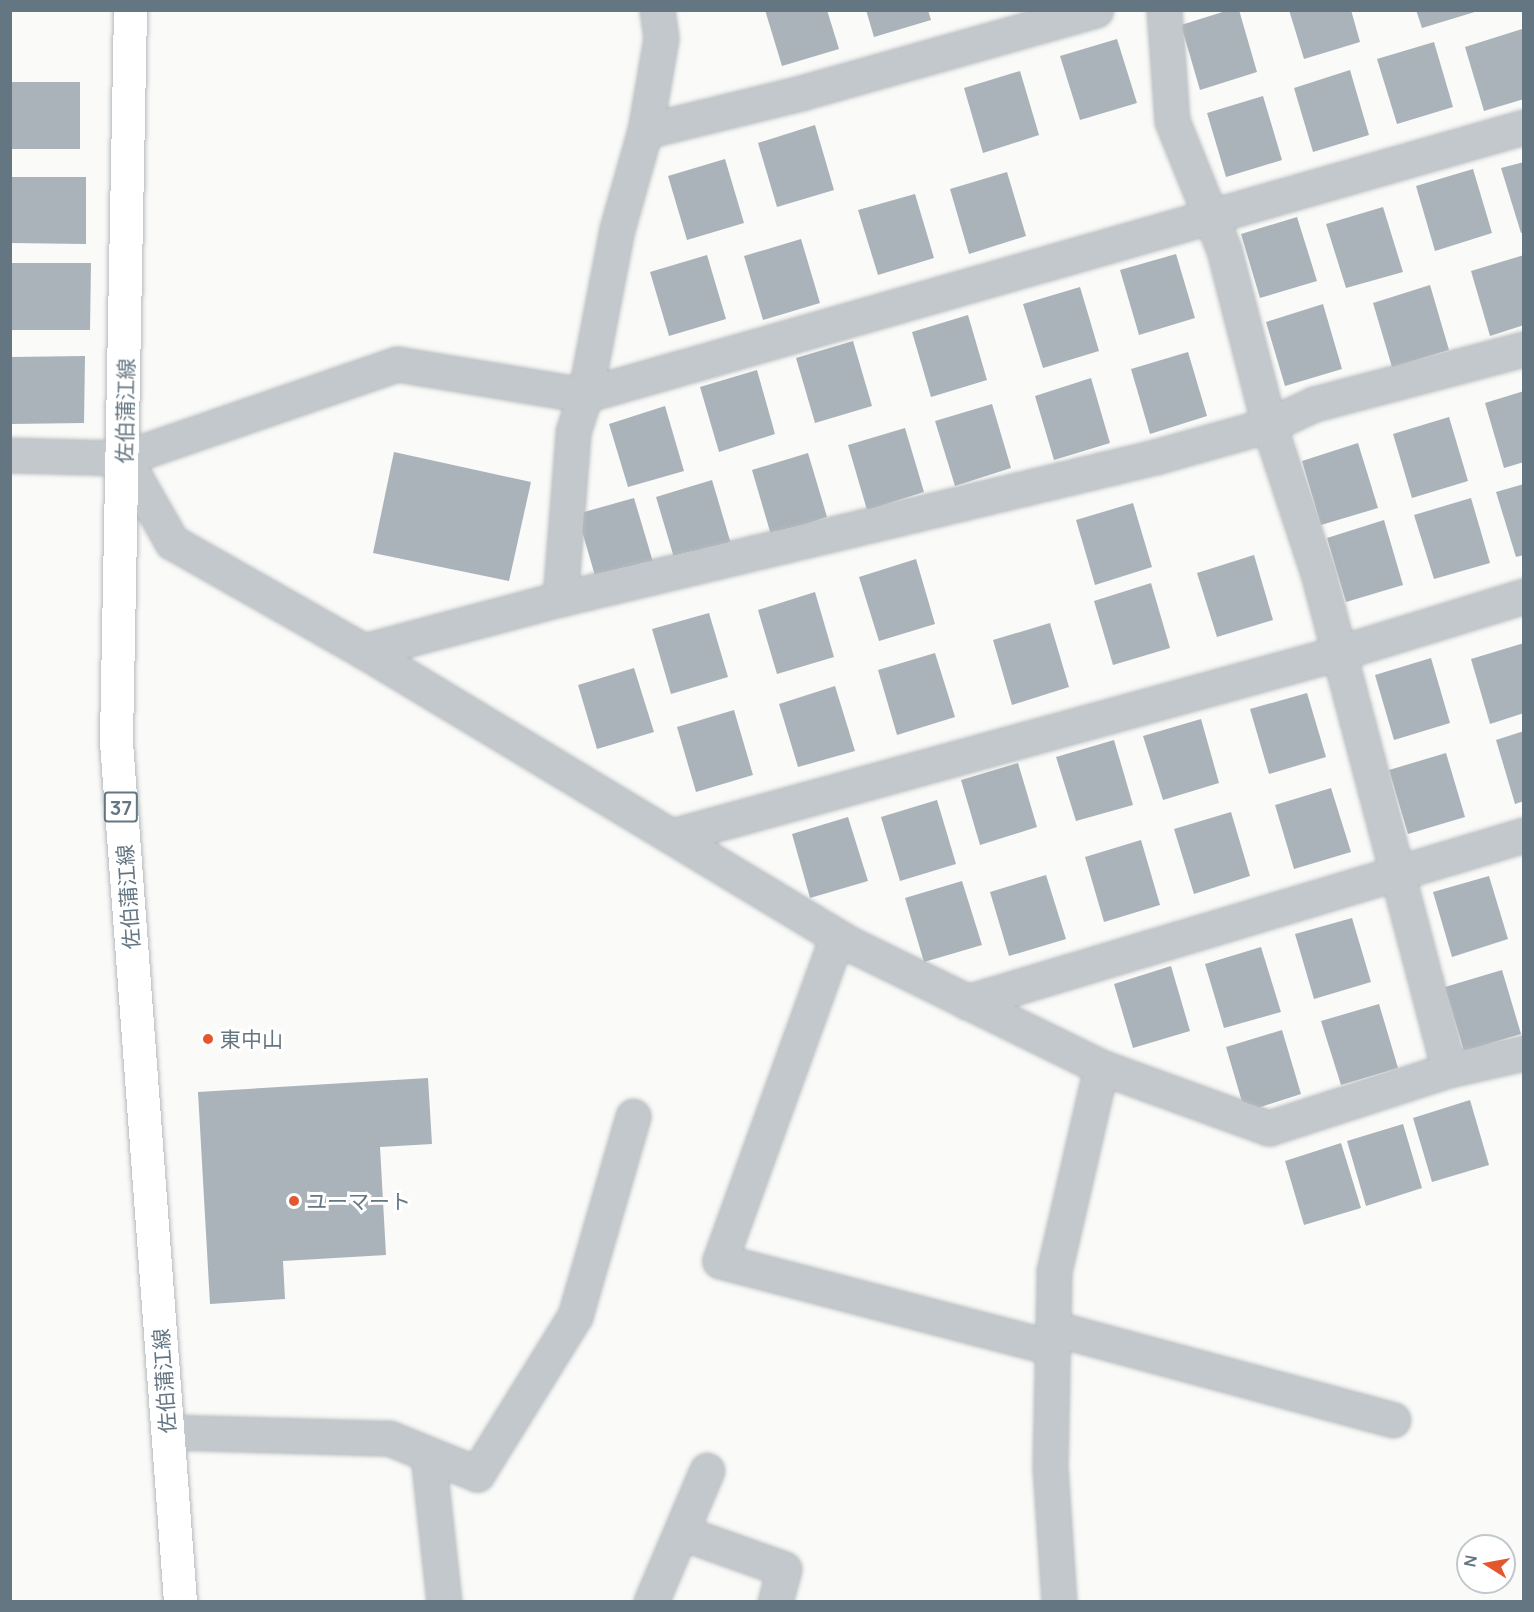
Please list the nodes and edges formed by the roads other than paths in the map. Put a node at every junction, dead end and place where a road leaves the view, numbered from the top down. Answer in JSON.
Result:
{"nodes":[{"id":1,"x":130,"y":10,"type":"edge"},
{"id":2,"x":657,"y":10,"type":"edge"},
{"id":3,"x":1096,"y":10,"type":"edge"},
{"id":4,"x":1164,"y":10,"type":"edge"},
{"id":5,"x":1524,"y":127,"type":"edge"},
{"id":6,"x":645,"y":131,"type":"junction"},
{"id":7,"x":1211,"y":218,"type":"junction"},
{"id":8,"x":1524,"y":349,"type":"edge"},
{"id":9,"x":585,"y":395,"type":"junction"},
{"id":10,"x":1269,"y":425,"type":"junction"},
{"id":11,"x":10,"y":455,"type":"edge"},
{"id":12,"x":124,"y":458,"type":"junction"},
{"id":13,"x":1524,"y":596,"type":"edge"},
{"id":14,"x":560,"y":598,"type":"junction"},
{"id":15,"x":364,"y":651,"type":"junction"},
{"id":16,"x":1339,"y":653,"type":"junction"},
{"id":17,"x":1524,"y":835,"type":"edge"},
{"id":18,"x":672,"y":836,"type":"junction"},
{"id":19,"x":1397,"y":874,"type":"junction"},
{"id":20,"x":837,"y":937,"type":"junction"},
{"id":21,"x":967,"y":1002,"type":"junction"},
{"id":22,"x":1524,"y":1053,"type":"edge"},
{"id":23,"x":1101,"y":1067,"type":"junction"},
{"id":24,"x":1449,"y":1070,"type":"junction"},
{"id":25,"x":633,"y":1116,"type":"dead end"},
{"id":26,"x":1053,"y":1338,"type":"junction"},
{"id":27,"x":1393,"y":1420,"type":"dead end"},
{"id":28,"x":168,"y":1432,"type":"junction"},
{"id":29,"x":428,"y":1455,"type":"junction"},
{"id":30,"x":707,"y":1470,"type":"dead end"},
{"id":31,"x":683,"y":1533,"type":"junction"},
{"id":32,"x":180,"y":1602,"type":"edge"},
{"id":33,"x":444,"y":1602,"type":"edge"},
{"id":34,"x":651,"y":1602,"type":"edge"},
{"id":35,"x":775,"y":1602,"type":"edge"},
{"id":36,"x":1059,"y":1602,"type":"edge"}],
"edges":[{"from":1,"to":12,"type":"main road","name":"佐伯蒲江線","number":"37"},
{"from":2,"to":6,"type":"street"},
{"from":3,"to":6,"type":"street"},
{"from":4,"to":7,"type":"street"},
{"from":5,"to":7,"type":"street"},
{"from":6,"to":9,"type":"street"},
{"from":7,"to":9,"type":"street"},
{"from":7,"to":10,"type":"street"},
{"from":8,"to":10,"type":"street"},
{"from":9,"to":12,"type":"street"},
{"from":9,"to":14,"type":"street"},
{"from":10,"to":14,"type":"street"},
{"from":10,"to":16,"type":"street"},
{"from":11,"to":12,"type":"street"},
{"from":12,"to":15,"type":"street"},
{"from":12,"to":28,"type":"main road","name":"佐伯蒲江線","number":"37"},
{"from":13,"to":16,"type":"street"},
{"from":14,"to":15,"type":"street"},
{"from":15,"to":18,"type":"street"},
{"from":16,"to":18,"type":"street"},
{"from":16,"to":19,"type":"street"},
{"from":17,"to":19,"type":"street"},
{"from":18,"to":20,"type":"street"},
{"from":19,"to":21,"type":"street"},
{"from":19,"to":24,"type":"street"},
{"from":20,"to":21,"type":"street"},
{"from":20,"to":26,"type":"street"},
{"from":21,"to":23,"type":"street"},
{"from":22,"to":24,"type":"street"},
{"from":23,"to":24,"type":"street"},
{"from":23,"to":26,"type":"street"},
{"from":25,"to":29,"type":"street"},
{"from":26,"to":27,"type":"street"},
{"from":26,"to":36,"type":"street"},
{"from":28,"to":29,"type":"street"},
{"from":28,"to":32,"type":"main road","name":"佐伯蒲江線","number":"37"},
{"from":29,"to":33,"type":"street"},
{"from":30,"to":31,"type":"street"},
{"from":31,"to":34,"type":"street"},
{"from":31,"to":35,"type":"street"}]}
